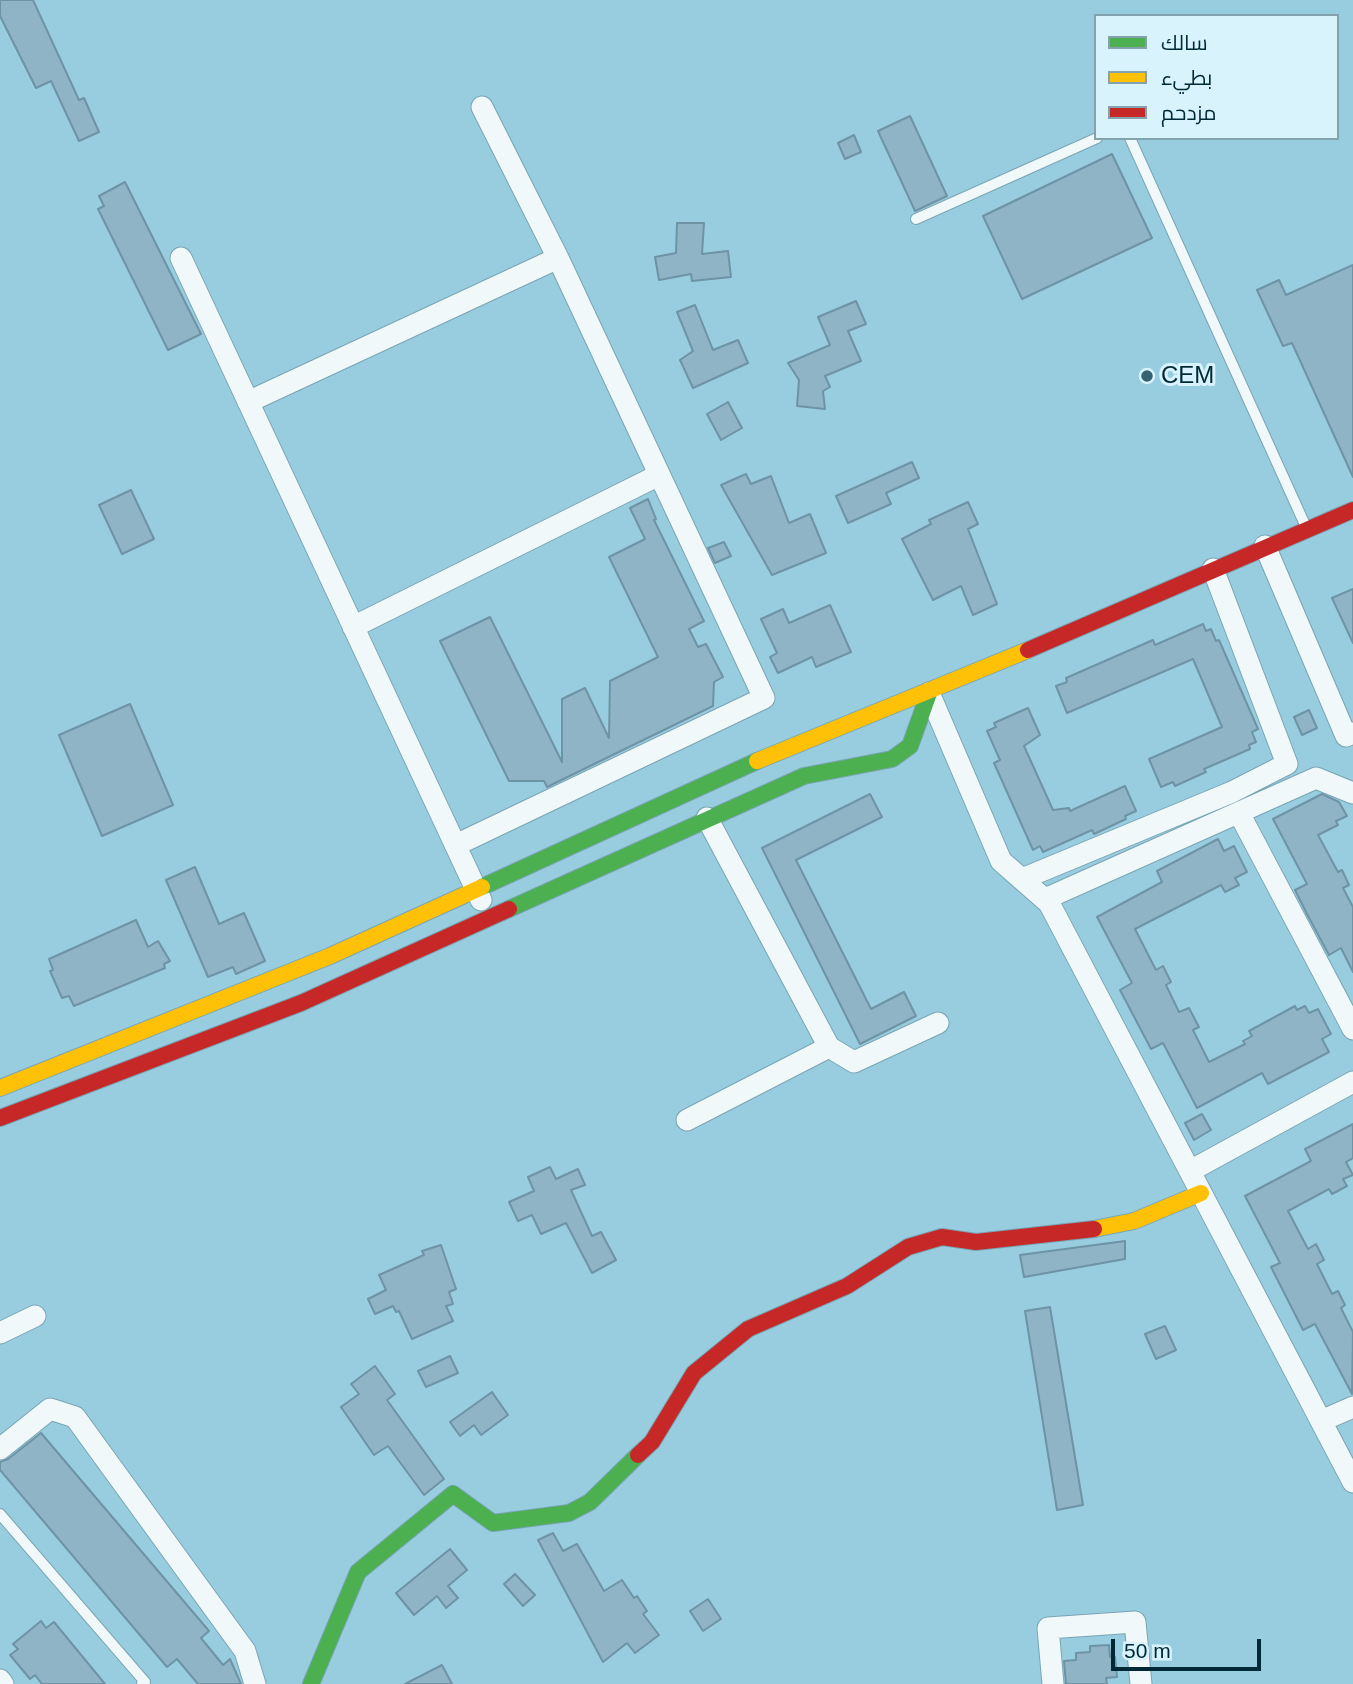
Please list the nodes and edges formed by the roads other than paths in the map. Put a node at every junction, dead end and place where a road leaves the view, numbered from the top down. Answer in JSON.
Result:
{"nodes":[{"id":1,"x":482,"y":107,"type":"dead end"},
{"id":2,"x":1094,"y":139,"type":"edge"},
{"id":3,"x":1131,"y":140,"type":"edge"},
{"id":4,"x":916,"y":219,"type":"dead end"},
{"id":5,"x":181,"y":257,"type":"dead end"},
{"id":6,"x":558,"y":258,"type":"junction"},
{"id":7,"x":247,"y":402,"type":"junction"},
{"id":8,"x":659,"y":475,"type":"junction"},
{"id":9,"x":1353,"y":510,"type":"edge"},
{"id":10,"x":1307,"y":530,"type":"junction"},
{"id":11,"x":1265,"y":546,"type":"junction"},
{"id":12,"x":1213,"y":569,"type":"junction"},
{"id":13,"x":353,"y":627,"type":"junction"},
{"id":14,"x":929,"y":693,"type":"junction"},
{"id":15,"x":1353,"y":733,"type":"edge"},
{"id":16,"x":1353,"y":793,"type":"edge"},
{"id":17,"x":1239,"y":813,"type":"junction"},
{"id":18,"x":706,"y":818,"type":"junction"},
{"id":19,"x":456,"y":845,"type":"junction"},
{"id":20,"x":1022,"y":879,"type":"junction"},
{"id":21,"x":475,"y":888,"type":"junction"},
{"id":22,"x":1045,"y":900,"type":"junction"},
{"id":23,"x":488,"y":918,"type":"junction"},
{"id":24,"x":938,"y":1023,"type":"dead end"},
{"id":25,"x":1353,"y":1029,"type":"edge"},
{"id":26,"x":830,"y":1047,"type":"junction"},
{"id":27,"x":1353,"y":1082,"type":"edge"},
{"id":28,"x":0,"y":1088,"type":"edge"},
{"id":29,"x":0,"y":1118,"type":"edge"},
{"id":30,"x":687,"y":1120,"type":"dead end"},
{"id":31,"x":1190,"y":1171,"type":"junction"},
{"id":32,"x":1201,"y":1193,"type":"junction"},
{"id":33,"x":35,"y":1316,"type":"dead end"},
{"id":34,"x":0,"y":1333,"type":"edge"},
{"id":35,"x":1353,"y":1407,"type":"edge"},
{"id":36,"x":1321,"y":1421,"type":"junction"},
{"id":37,"x":0,"y":1449,"type":"edge"},
{"id":38,"x":1353,"y":1482,"type":"edge"},
{"id":39,"x":0,"y":1514,"type":"edge"},
{"id":40,"x":0,"y":1680,"type":"edge"},
{"id":41,"x":4,"y":1684,"type":"edge"},
{"id":42,"x":142,"y":1684,"type":"edge"},
{"id":43,"x":255,"y":1684,"type":"edge"},
{"id":44,"x":312,"y":1684,"type":"edge"},
{"id":45,"x":1054,"y":1684,"type":"edge"},
{"id":46,"x":1142,"y":1684,"type":"edge"}],
"edges":[{"from":1,"to":6,"type":"street"},
{"from":2,"to":4,"type":"lane"},
{"from":3,"to":10,"type":"lane"},
{"from":5,"to":7,"type":"street"},
{"from":6,"to":7,"type":"street"},
{"from":6,"to":8,"type":"street"},
{"from":7,"to":13,"type":"street"},
{"from":8,"to":13,"type":"street"},
{"from":8,"to":19,"type":"street"},
{"from":9,"to":10,"type":"street"},
{"from":10,"to":11,"type":"street"},
{"from":11,"to":12,"type":"street"},
{"from":11,"to":15,"type":"street"},
{"from":12,"to":14,"type":"street"},
{"from":12,"to":20,"type":"street"},
{"from":13,"to":19,"type":"street"},
{"from":14,"to":18,"type":"street"},
{"from":14,"to":20,"type":"street"},
{"from":14,"to":21,"type":"street"},
{"from":16,"to":17,"type":"street"},
{"from":17,"to":22,"type":"street"},
{"from":17,"to":25,"type":"street"},
{"from":18,"to":23,"type":"street"},
{"from":18,"to":26,"type":"street"},
{"from":19,"to":21,"type":"street"},
{"from":20,"to":22,"type":"street"},
{"from":21,"to":23,"type":"street"},
{"from":21,"to":28,"type":"street"},
{"from":22,"to":31,"type":"street"},
{"from":23,"to":29,"type":"street"},
{"from":24,"to":26,"type":"street"},
{"from":26,"to":30,"type":"street"},
{"from":27,"to":31,"type":"street"},
{"from":31,"to":32,"type":"street"},
{"from":32,"to":36,"type":"street"},
{"from":32,"to":44,"type":"street"},
{"from":33,"to":34,"type":"street"},
{"from":35,"to":36,"type":"street"},
{"from":36,"to":38,"type":"street"},
{"from":37,"to":43,"type":"street"},
{"from":39,"to":42,"type":"lane"},
{"from":40,"to":41,"type":"street"},
{"from":45,"to":46,"type":"street"}]}
